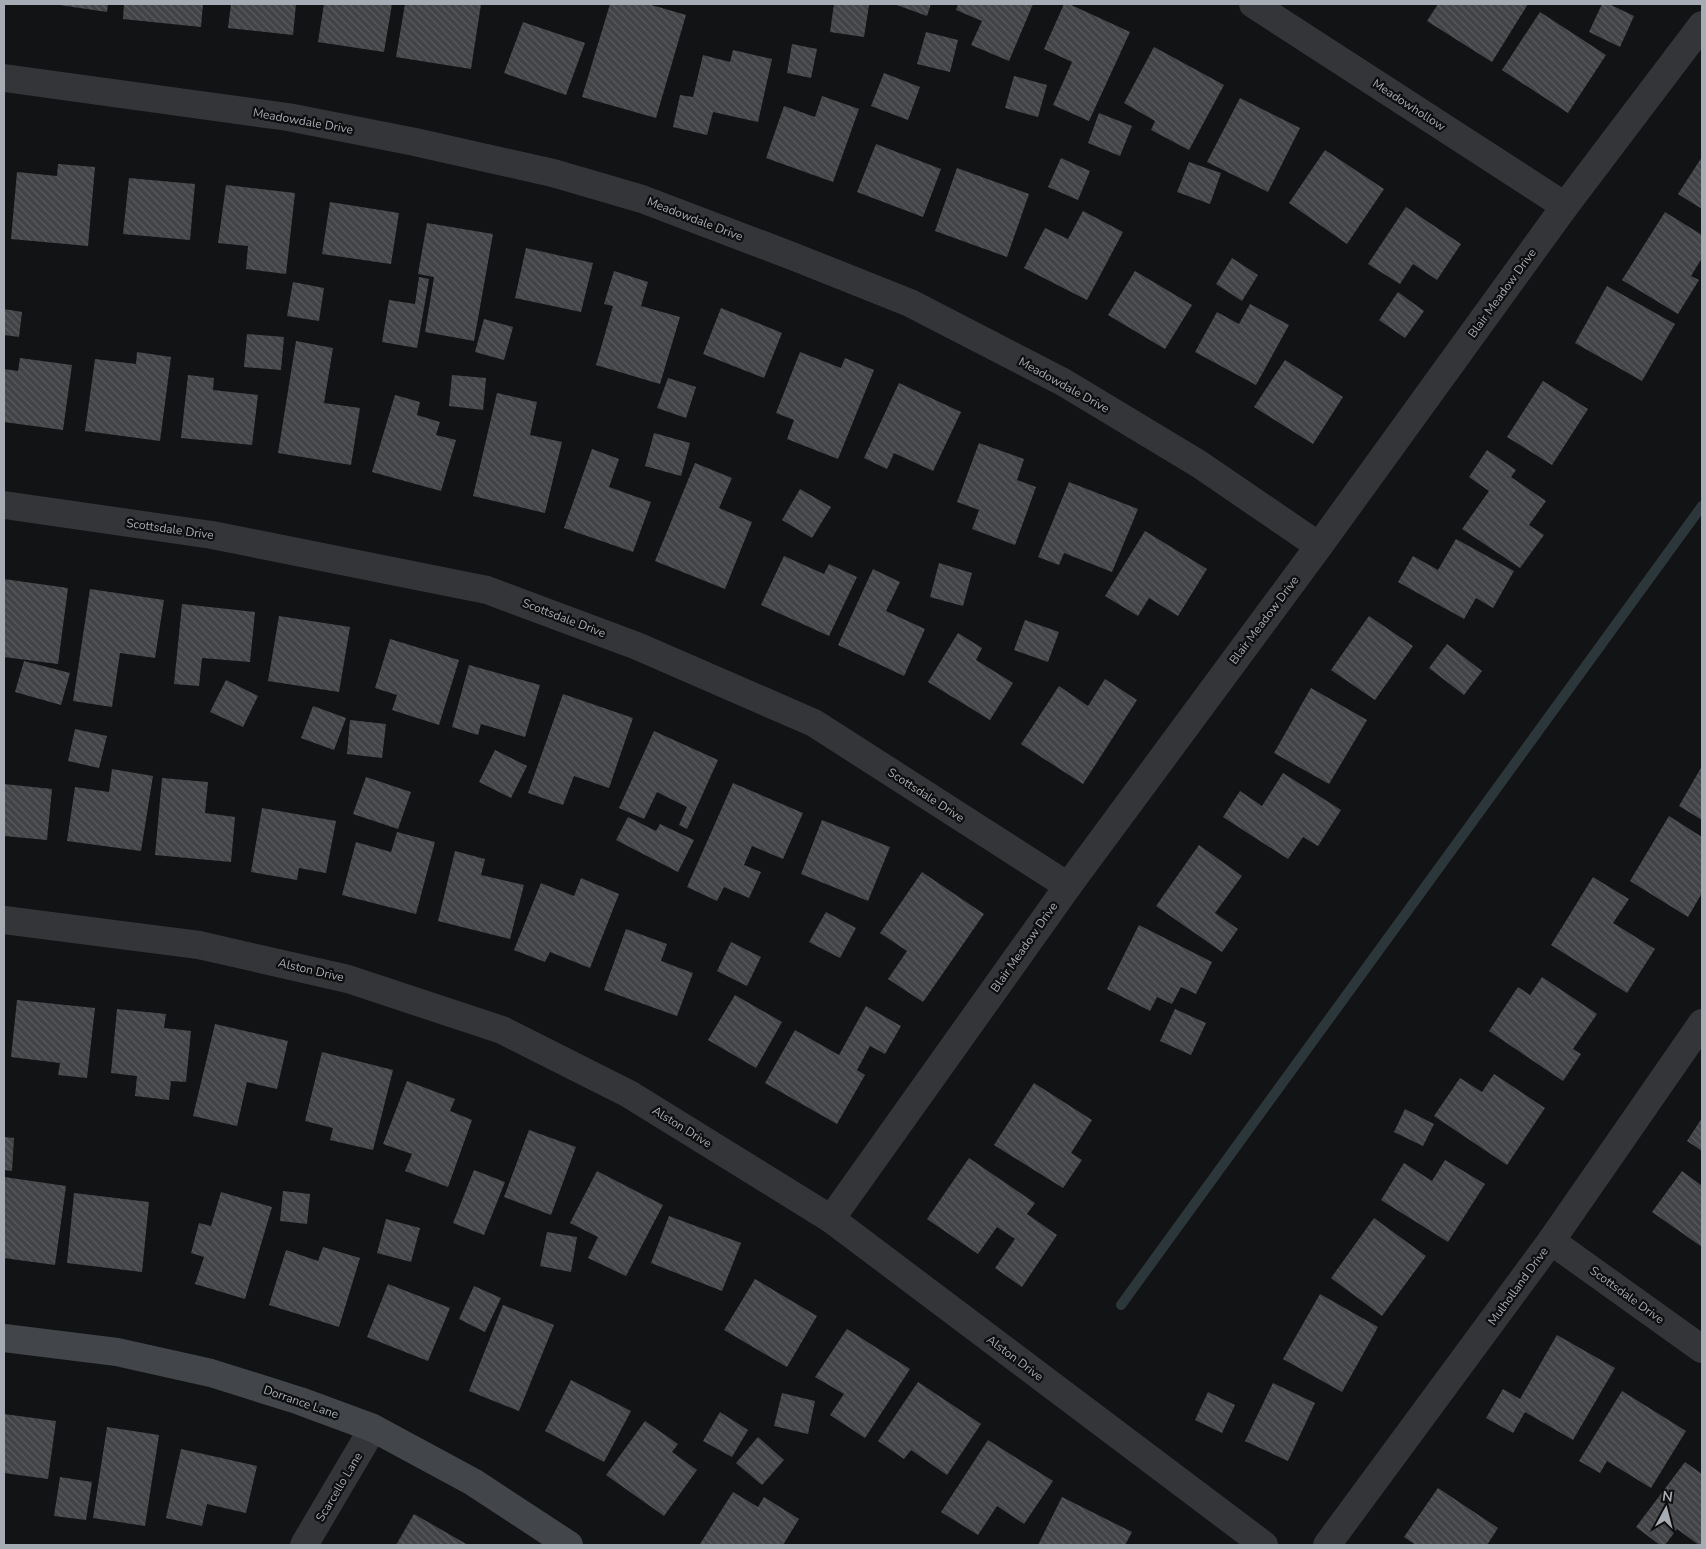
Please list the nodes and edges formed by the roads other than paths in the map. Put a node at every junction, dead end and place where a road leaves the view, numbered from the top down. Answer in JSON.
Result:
{"nodes":[{"id":1,"x":1253,"y":4,"type":"edge"},
{"id":2,"x":1702,"y":25,"type":"edge"},
{"id":3,"x":4,"y":78,"type":"edge"},
{"id":4,"x":1565,"y":206,"type":"junction"},
{"id":5,"x":4,"y":504,"type":"edge"},
{"id":6,"x":1319,"y":546,"type":"junction"},
{"id":7,"x":1068,"y":886,"type":"junction"},
{"id":8,"x":4,"y":920,"type":"edge"},
{"id":9,"x":1702,"y":1023,"type":"edge"},
{"id":10,"x":831,"y":1219,"type":"junction"},
{"id":11,"x":1552,"y":1241,"type":"junction"},
{"id":12,"x":4,"y":1338,"type":"edge"},
{"id":13,"x":1702,"y":1349,"type":"edge"},
{"id":14,"x":373,"y":1428,"type":"junction"},
{"id":15,"x":304,"y":1545,"type":"edge"},
{"id":16,"x":569,"y":1545,"type":"edge"},
{"id":17,"x":1264,"y":1545,"type":"edge"},
{"id":18,"x":1328,"y":1545,"type":"edge"}],
"edges":[{"from":1,"to":4,"type":"street","name":"Meadowhollow"},
{"from":2,"to":4,"type":"street","name":"Blair Meadow Drive"},
{"from":3,"to":6,"type":"street","name":"Meadowdale Drive"},
{"from":4,"to":6,"type":"street","name":"Blair Meadow Drive"},
{"from":5,"to":7,"type":"street","name":"Scottsdale Drive"},
{"from":6,"to":7,"type":"street","name":"Blair Meadow Drive"},
{"from":7,"to":10,"type":"street","name":"Blair Meadow Drive"},
{"from":8,"to":10,"type":"street","name":"Alston Drive"},
{"from":9,"to":11,"type":"street","name":"Mulholland Drive"},
{"from":10,"to":17,"type":"street","name":"Alston Drive"},
{"from":11,"to":13,"type":"street","name":"Scottsdale Drive"},
{"from":11,"to":18,"type":"street","name":"Mulholland Drive"},
{"from":12,"to":14,"type":"street","name":"Dorrance Lane"},
{"from":14,"to":15,"type":"street","name":"Scarcello Lane"},
{"from":14,"to":16,"type":"street","name":"Dorrance Lane"}]}
